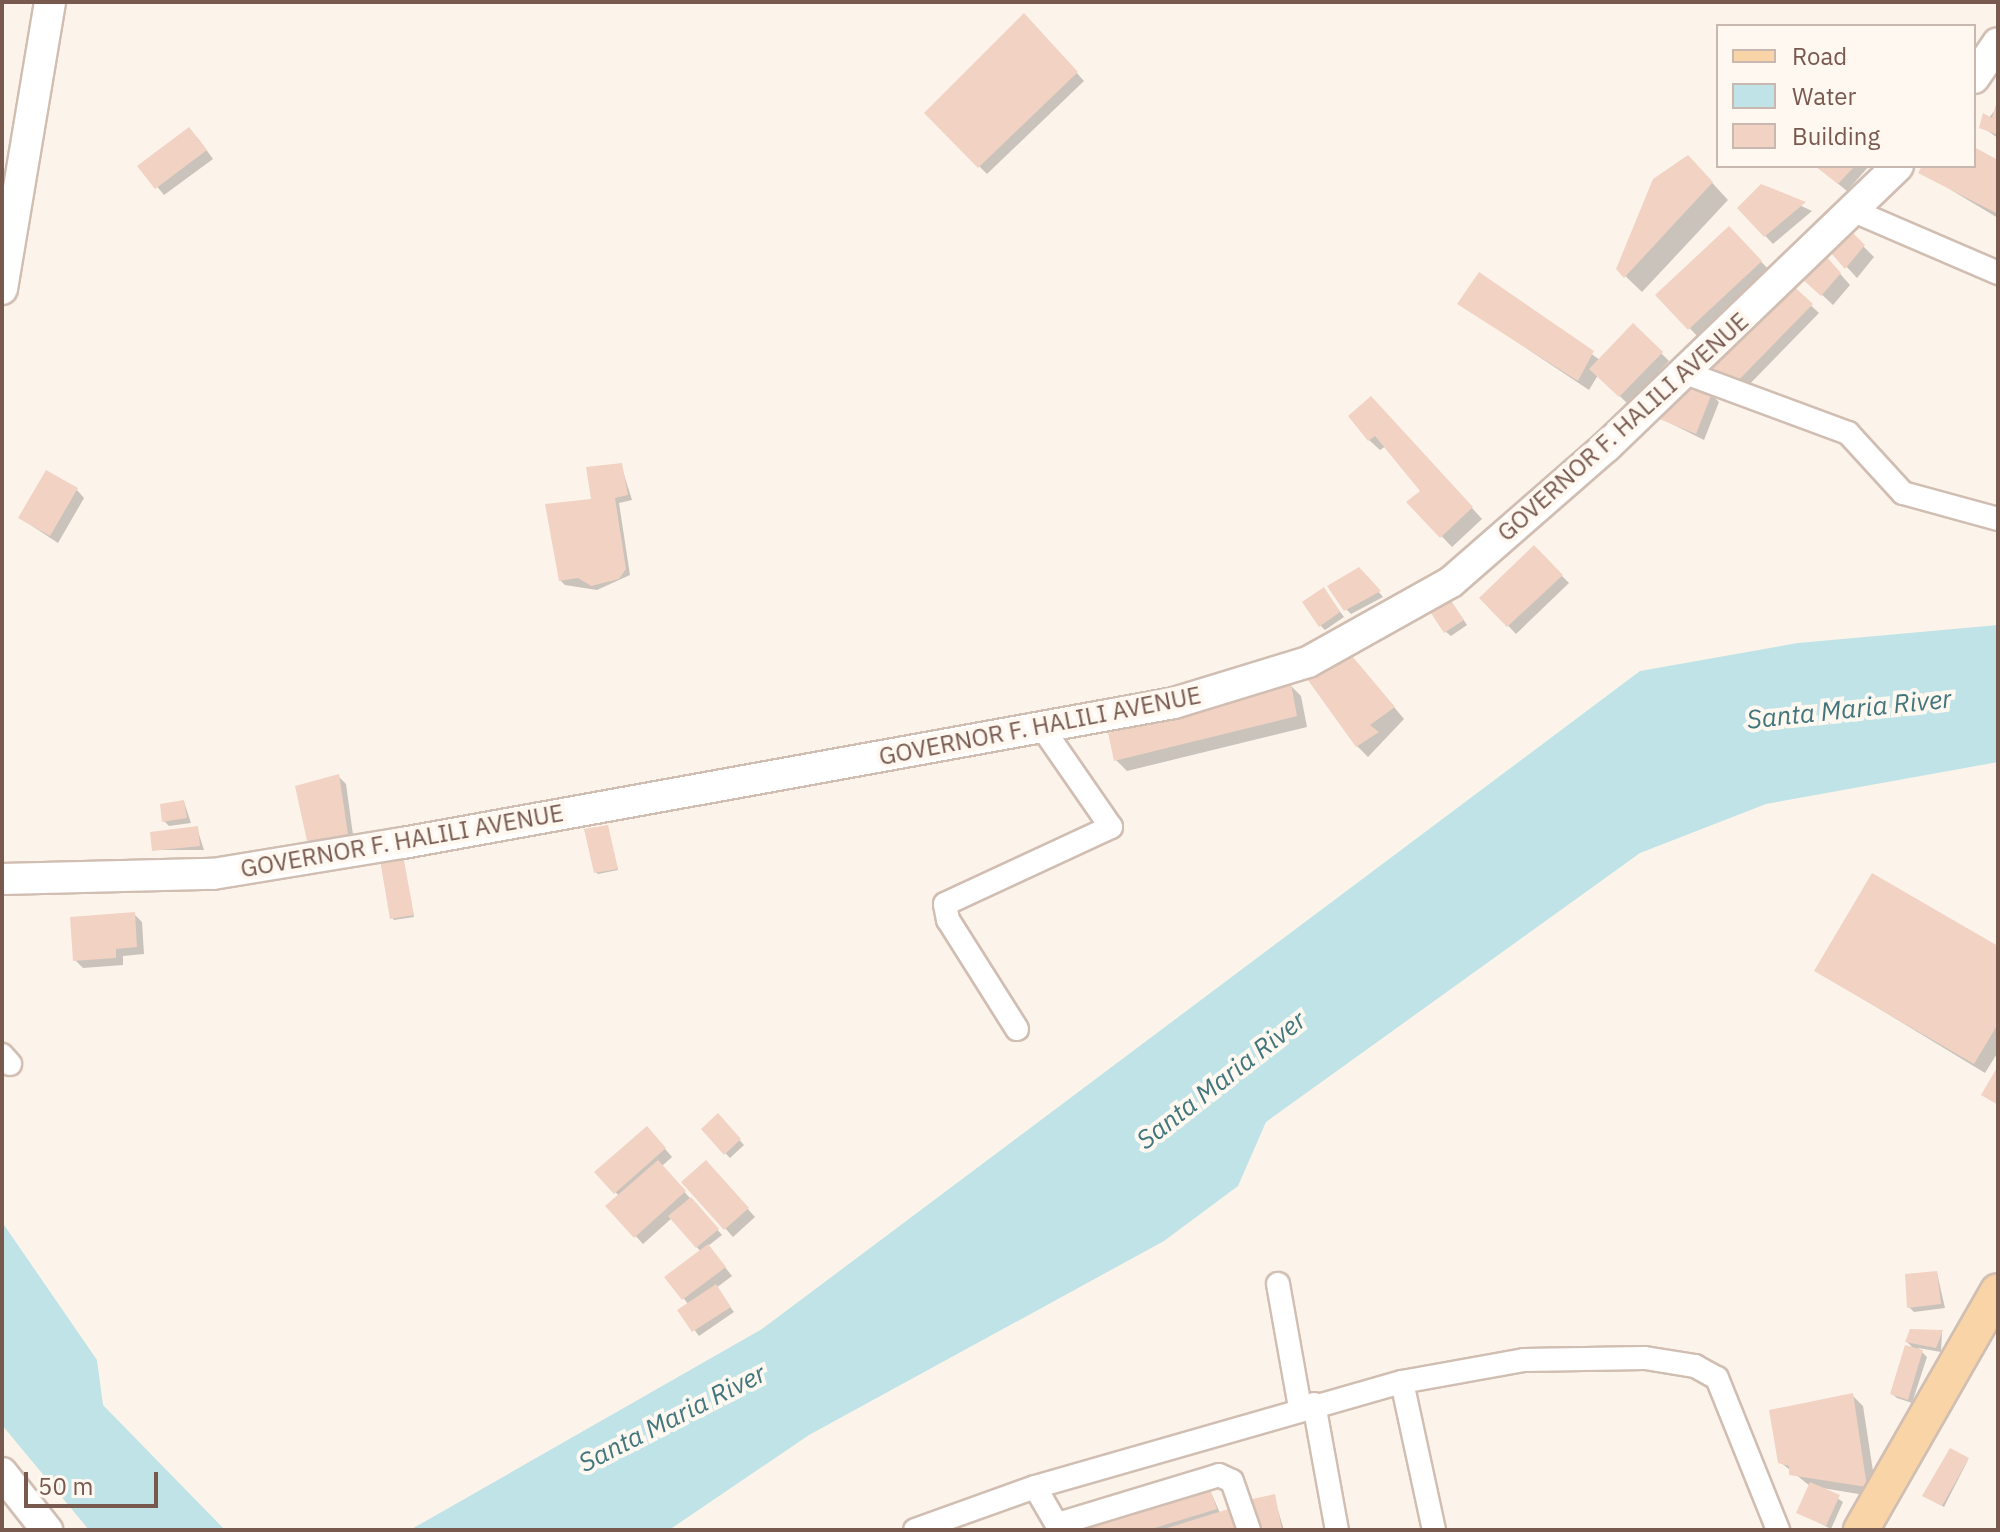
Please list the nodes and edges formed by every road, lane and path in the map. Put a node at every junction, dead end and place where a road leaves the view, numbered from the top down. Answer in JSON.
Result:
{"nodes":[{"id":1,"x":50,"y":2,"type":"edge"},
{"id":2,"x":1998,"y":43,"type":"edge"},
{"id":3,"x":1976,"y":75,"type":"edge"},
{"id":4,"x":1896,"y":168,"type":"edge"},
{"id":5,"x":1854,"y":211,"type":"junction"},
{"id":6,"x":1998,"y":273,"type":"edge"},
{"id":7,"x":2,"y":289,"type":"edge"},
{"id":8,"x":1683,"y":372,"type":"junction"},
{"id":9,"x":1998,"y":519,"type":"edge"},
{"id":10,"x":1041,"y":726,"type":"junction"},
{"id":11,"x":2,"y":879,"type":"edge"},
{"id":12,"x":1017,"y":1029,"type":"dead end"},
{"id":13,"x":1278,"y":1284,"type":"dead end"},
{"id":14,"x":1998,"y":1291,"type":"edge"},
{"id":15,"x":1402,"y":1382,"type":"junction"},
{"id":16,"x":1307,"y":1406,"type":"junction"},
{"id":17,"x":2,"y":1473,"type":"edge"},
{"id":18,"x":1035,"y":1487,"type":"junction"},
{"id":19,"x":1059,"y":1527,"type":"edge"},
{"id":20,"x":922,"y":1529,"type":"edge"},
{"id":21,"x":47,"y":1530,"type":"edge"},
{"id":22,"x":1249,"y":1530,"type":"edge"},
{"id":23,"x":1337,"y":1530,"type":"edge"},
{"id":24,"x":1434,"y":1530,"type":"edge"},
{"id":25,"x":1778,"y":1530,"type":"edge"},
{"id":26,"x":1861,"y":1530,"type":"edge"}],
"edges":[{"from":1,"to":7,"type":"main road"},
{"from":2,"to":3,"type":"main road"},
{"from":4,"to":5,"type":"main road","name":"GOVERNOR F. HALILI AVENUE"},
{"from":5,"to":6,"type":"street"},
{"from":5,"to":8,"type":"main road","name":"GOVERNOR F. HALILI AVENUE"},
{"from":8,"to":9,"type":"street"},
{"from":8,"to":10,"type":"main road","name":"GOVERNOR F. HALILI AVENUE"},
{"from":10,"to":11,"type":"main road","name":"GOVERNOR F. HALILI AVENUE"},
{"from":10,"to":12,"type":"street"},
{"from":13,"to":16,"type":"street"},
{"from":14,"to":26,"type":"main road"},
{"from":15,"to":16,"type":"street"},
{"from":15,"to":24,"type":"street"},
{"from":15,"to":25,"type":"street"},
{"from":16,"to":18,"type":"street"},
{"from":16,"to":23,"type":"street"},
{"from":17,"to":21,"type":"main road"},
{"from":18,"to":19,"type":"street"},
{"from":18,"to":20,"type":"street"},
{"from":19,"to":22,"type":"street"}]}
